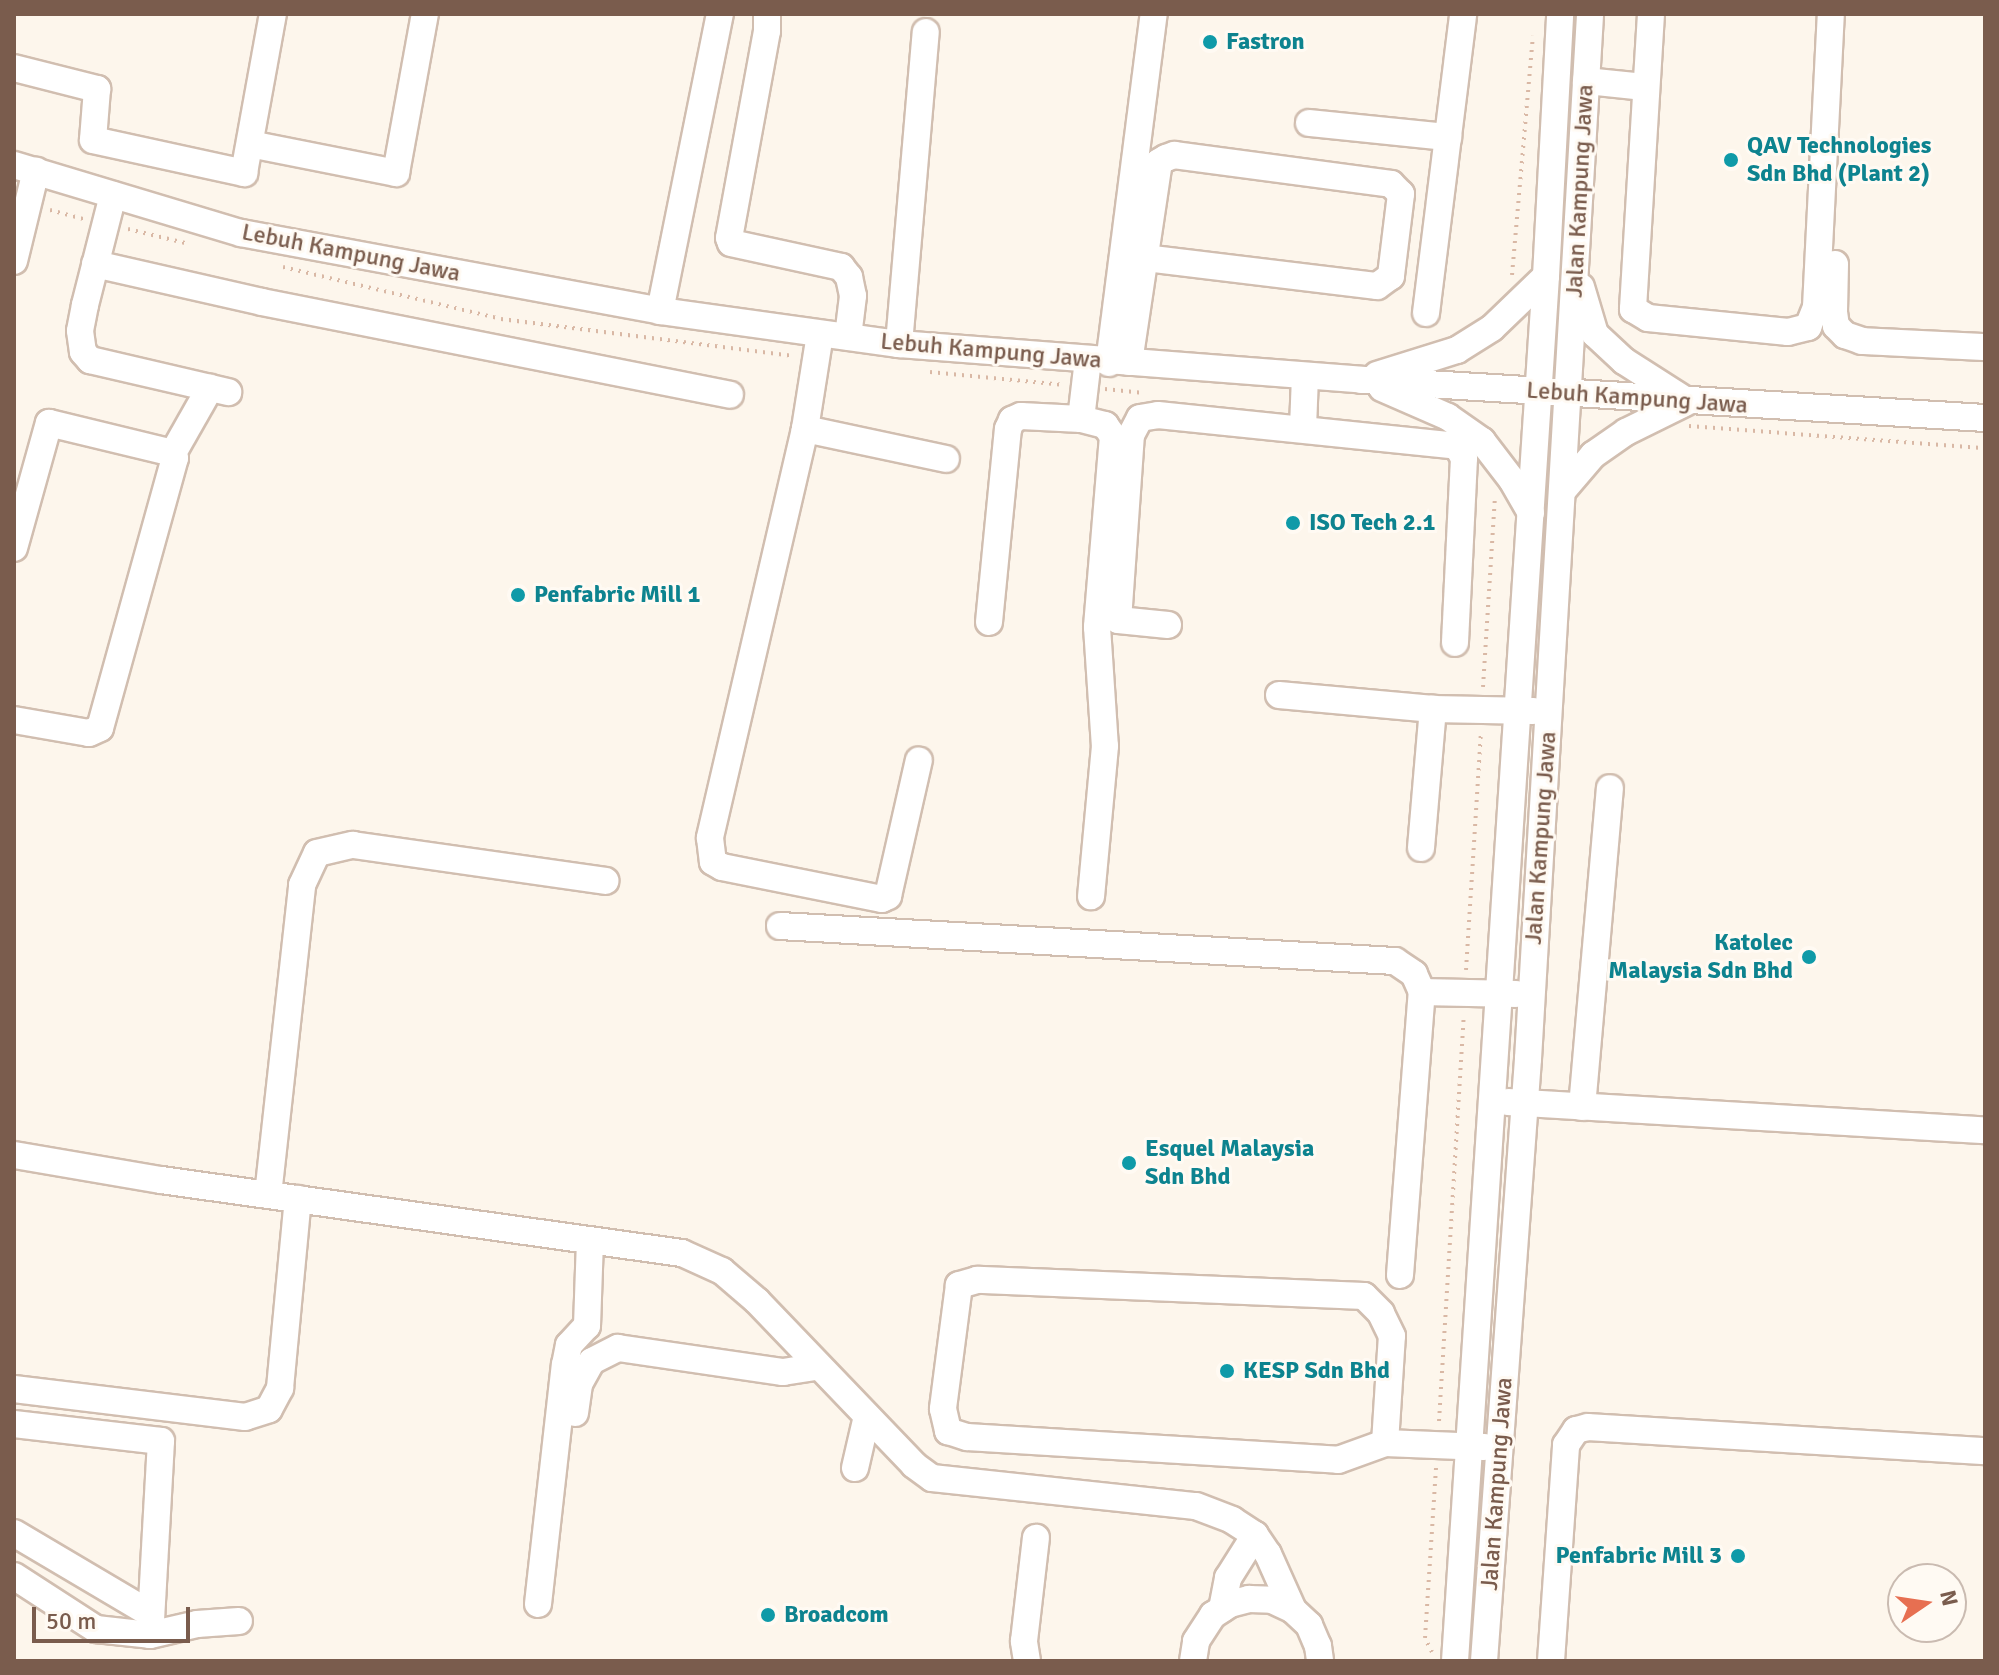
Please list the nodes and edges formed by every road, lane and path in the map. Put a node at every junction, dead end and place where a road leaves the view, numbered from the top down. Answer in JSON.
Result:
{"nodes":[{"id":1,"x":273,"y":14,"type":"edge"},
{"id":2,"x":425,"y":14,"type":"edge"},
{"id":3,"x":720,"y":14,"type":"edge"},
{"id":4,"x":767,"y":14,"type":"edge"},
{"id":5,"x":1154,"y":14,"type":"edge"},
{"id":6,"x":1463,"y":14,"type":"edge"},
{"id":7,"x":1560,"y":14,"type":"edge"},
{"id":8,"x":1590,"y":14,"type":"edge"},
{"id":9,"x":1651,"y":14,"type":"edge"},
{"id":10,"x":1831,"y":14,"type":"edge"},
{"id":11,"x":1534,"y":29,"type":"dead end"},
{"id":12,"x":926,"y":32,"type":"dead end"},
{"id":13,"x":14,"y":68,"type":"edge"},
{"id":14,"x":1586,"y":85,"type":"junction"},
{"id":15,"x":1556,"y":86,"type":"junction"},
{"id":16,"x":1644,"y":87,"type":"junction"},
{"id":17,"x":1309,"y":123,"type":"dead end"},
{"id":18,"x":1448,"y":137,"type":"junction"},
{"id":19,"x":250,"y":144,"type":"junction"},
{"id":20,"x":25,"y":168,"type":"edge"},
{"id":21,"x":1837,"y":186,"type":"dead end"},
{"id":22,"x":113,"y":195,"type":"junction"},
{"id":23,"x":1145,"y":258,"type":"junction"},
{"id":24,"x":14,"y":261,"type":"edge"},
{"id":25,"x":95,"y":264,"type":"junction"},
{"id":26,"x":1576,"y":272,"type":"junction"},
{"id":27,"x":1546,"y":276,"type":"junction"},
{"id":28,"x":1520,"y":301,"type":"junction"},
{"id":29,"x":660,"y":311,"type":"junction"},
{"id":30,"x":1426,"y":313,"type":"dead end"},
{"id":31,"x":820,"y":334,"type":"junction"},
{"id":32,"x":848,"y":337,"type":"junction"},
{"id":33,"x":899,"y":344,"type":"junction"},
{"id":34,"x":1985,"y":347,"type":"edge"},
{"id":35,"x":1109,"y":361,"type":"junction"},
{"id":36,"x":1305,"y":376,"type":"junction"},
{"id":37,"x":1362,"y":380,"type":"junction"},
{"id":38,"x":1539,"y":392,"type":"junction"},
{"id":39,"x":1569,"y":394,"type":"junction"},
{"id":40,"x":730,"y":395,"type":"dead end"},
{"id":41,"x":1688,"y":402,"type":"junction"},
{"id":42,"x":1985,"y":418,"type":"edge"},
{"id":43,"x":1081,"y":419,"type":"junction"},
{"id":44,"x":1674,"y":425,"type":"dead end"},
{"id":45,"x":1303,"y":428,"type":"junction"},
{"id":46,"x":805,"y":429,"type":"junction"},
{"id":47,"x":1985,"y":448,"type":"edge"},
{"id":48,"x":173,"y":453,"type":"junction"},
{"id":49,"x":946,"y":459,"type":"dead end"},
{"id":50,"x":1564,"y":489,"type":"junction"},
{"id":51,"x":1495,"y":495,"type":"dead end"},
{"id":52,"x":1531,"y":513,"type":"junction"},
{"id":53,"x":14,"y":548,"type":"edge"},
{"id":54,"x":989,"y":622,"type":"dead end"},
{"id":55,"x":1168,"y":625,"type":"dead end"},
{"id":56,"x":1455,"y":643,"type":"dead end"},
{"id":57,"x":1279,"y":695,"type":"dead end"},
{"id":58,"x":1433,"y":709,"type":"junction"},
{"id":59,"x":1482,"y":710,"type":"junction"},
{"id":60,"x":1518,"y":711,"type":"junction"},
{"id":61,"x":1549,"y":711,"type":"junction"},
{"id":62,"x":14,"y":720,"type":"edge"},
{"id":63,"x":919,"y":760,"type":"dead end"},
{"id":64,"x":1610,"y":788,"type":"dead end"},
{"id":65,"x":1421,"y":848,"type":"dead end"},
{"id":66,"x":605,"y":881,"type":"dead end"},
{"id":67,"x":1091,"y":896,"type":"dead end"},
{"id":68,"x":780,"y":926,"type":"dead end"},
{"id":69,"x":1422,"y":992,"type":"junction"},
{"id":70,"x":1465,"y":993,"type":"junction"},
{"id":71,"x":1499,"y":993,"type":"junction"},
{"id":72,"x":1531,"y":995,"type":"junction"},
{"id":73,"x":1492,"y":1101,"type":"junction"},
{"id":74,"x":1524,"y":1104,"type":"junction"},
{"id":75,"x":1582,"y":1107,"type":"junction"},
{"id":76,"x":1985,"y":1130,"type":"edge"},
{"id":77,"x":14,"y":1155,"type":"edge"},
{"id":78,"x":268,"y":1195,"type":"junction"},
{"id":79,"x":298,"y":1199,"type":"junction"},
{"id":80,"x":590,"y":1241,"type":"junction"},
{"id":81,"x":1400,"y":1275,"type":"dead end"},
{"id":82,"x":819,"y":1366,"type":"junction"},
{"id":83,"x":14,"y":1389,"type":"edge"},
{"id":84,"x":867,"y":1416,"type":"junction"},
{"id":85,"x":14,"y":1424,"type":"edge"},
{"id":86,"x":573,"y":1434,"type":"dead end"},
{"id":87,"x":1385,"y":1443,"type":"junction"},
{"id":88,"x":1437,"y":1444,"type":"junction"},
{"id":89,"x":1469,"y":1445,"type":"junction"},
{"id":90,"x":1500,"y":1449,"type":"junction"},
{"id":91,"x":1985,"y":1451,"type":"edge"},
{"id":92,"x":855,"y":1468,"type":"dead end"},
{"id":93,"x":14,"y":1533,"type":"edge"},
{"id":94,"x":1255,"y":1535,"type":"junction"},
{"id":95,"x":1036,"y":1538,"type":"dead end"},
{"id":96,"x":14,"y":1576,"type":"edge"},
{"id":97,"x":538,"y":1604,"type":"dead end"},
{"id":98,"x":1222,"y":1609,"type":"junction"},
{"id":99,"x":1293,"y":1610,"type":"junction"},
{"id":100,"x":239,"y":1621,"type":"dead end"},
{"id":101,"x":150,"y":1624,"type":"junction"},
{"id":102,"x":1026,"y":1651,"type":"edge"},
{"id":103,"x":1193,"y":1661,"type":"edge"},
{"id":104,"x":1320,"y":1661,"type":"edge"},
{"id":105,"x":1436,"y":1661,"type":"edge"},
{"id":106,"x":1455,"y":1661,"type":"edge"},
{"id":107,"x":1484,"y":1661,"type":"edge"},
{"id":108,"x":1551,"y":1661,"type":"edge"}],
"edges":[{"from":1,"to":19,"type":"street"},
{"from":2,"to":19,"type":"street"},
{"from":3,"to":29,"type":"street"},
{"from":4,"to":32,"type":"street"},
{"from":5,"to":35,"type":"street"},
{"from":6,"to":18,"type":"street"},
{"from":7,"to":15,"type":"street","name":"Jalan Kampung Jawa"},
{"from":8,"to":14,"type":"street","name":"Jalan Kampung Jawa"},
{"from":9,"to":16,"type":"street"},
{"from":10,"to":16,"type":"street"},
{"from":11,"to":28,"type":"path"},
{"from":12,"to":33,"type":"street"},
{"from":13,"to":19,"type":"street"},
{"from":14,"to":15,"type":"street"},
{"from":14,"to":16,"type":"street"},
{"from":14,"to":26,"type":"street","name":"Jalan Kampung Jawa"},
{"from":15,"to":27,"type":"street","name":"Jalan Kampung Jawa"},
{"from":17,"to":18,"type":"street"},
{"from":18,"to":30,"type":"street"},
{"from":20,"to":22,"type":"street","name":"Lebuh Kampung Jawa"},
{"from":20,"to":24,"type":"street"},
{"from":21,"to":34,"type":"street"},
{"from":22,"to":25,"type":"street"},
{"from":22,"to":29,"type":"street","name":"Lebuh Kampung Jawa"},
{"from":23,"to":23,"type":"street"},
{"from":23,"to":35,"type":"street"},
{"from":25,"to":40,"type":"street"},
{"from":25,"to":48,"type":"street"},
{"from":26,"to":39,"type":"street","name":"Jalan Kampung Jawa"},
{"from":26,"to":41,"type":"street"},
{"from":27,"to":28,"type":"street"},
{"from":27,"to":38,"type":"street","name":"Jalan Kampung Jawa"},
{"from":28,"to":37,"type":"street"},
{"from":29,"to":31,"type":"street","name":"Lebuh Kampung Jawa"},
{"from":31,"to":32,"type":"street","name":"Lebuh Kampung Jawa"},
{"from":31,"to":46,"type":"street"},
{"from":32,"to":33,"type":"street","name":"Lebuh Kampung Jawa"},
{"from":33,"to":35,"type":"street","name":"Lebuh Kampung Jawa"},
{"from":35,"to":36,"type":"street","name":"Lebuh Kampung Jawa"},
{"from":35,"to":43,"type":"street"},
{"from":36,"to":37,"type":"street","name":"Lebuh Kampung Jawa"},
{"from":36,"to":45,"type":"street"},
{"from":37,"to":38,"type":"street","name":"Lebuh Kampung Jawa"},
{"from":37,"to":52,"type":"street"},
{"from":38,"to":39,"type":"street","name":"Lebuh Kampung Jawa"},
{"from":38,"to":52,"type":"street","name":"Jalan Kampung Jawa"},
{"from":39,"to":41,"type":"street","name":"Lebuh Kampung Jawa"},
{"from":39,"to":50,"type":"street","name":"Jalan Kampung Jawa"},
{"from":41,"to":42,"type":"street","name":"Lebuh Kampung Jawa"},
{"from":41,"to":50,"type":"street"},
{"from":43,"to":54,"type":"street"},
{"from":43,"to":67,"type":"street"},
{"from":44,"to":47,"type":"path"},
{"from":45,"to":55,"type":"street"},
{"from":45,"to":56,"type":"street"},
{"from":46,"to":49,"type":"street"},
{"from":46,"to":63,"type":"street"},
{"from":48,"to":53,"type":"street"},
{"from":48,"to":62,"type":"street"},
{"from":50,"to":61,"type":"street","name":"Jalan Kampung Jawa"},
{"from":51,"to":59,"type":"path"},
{"from":52,"to":60,"type":"street","name":"Jalan Kampung Jawa"},
{"from":57,"to":58,"type":"street"},
{"from":58,"to":59,"type":"street"},
{"from":58,"to":65,"type":"street"},
{"from":59,"to":60,"type":"street"},
{"from":59,"to":70,"type":"path"},
{"from":60,"to":61,"type":"street"},
{"from":60,"to":71,"type":"street","name":"Jalan Kampung Jawa"},
{"from":61,"to":72,"type":"street","name":"Jalan Kampung Jawa"},
{"from":64,"to":75,"type":"street"},
{"from":66,"to":78,"type":"street"},
{"from":68,"to":69,"type":"street"},
{"from":69,"to":70,"type":"street"},
{"from":69,"to":81,"type":"street"},
{"from":70,"to":71,"type":"street"},
{"from":70,"to":88,"type":"path"},
{"from":71,"to":72,"type":"street"},
{"from":71,"to":73,"type":"street","name":"Jalan Kampung Jawa"},
{"from":72,"to":74,"type":"street","name":"Jalan Kampung Jawa"},
{"from":73,"to":74,"type":"street"},
{"from":73,"to":89,"type":"street","name":"Jalan Kampung Jawa"},
{"from":74,"to":75,"type":"street"},
{"from":74,"to":90,"type":"street","name":"Jalan Kampung Jawa"},
{"from":75,"to":76,"type":"street"},
{"from":77,"to":78,"type":"street"},
{"from":78,"to":79,"type":"street"},
{"from":79,"to":80,"type":"street"},
{"from":79,"to":83,"type":"street"},
{"from":80,"to":82,"type":"street"},
{"from":80,"to":97,"type":"street"},
{"from":82,"to":84,"type":"street"},
{"from":82,"to":86,"type":"street"},
{"from":84,"to":92,"type":"street"},
{"from":84,"to":94,"type":"street"},
{"from":85,"to":101,"type":"street"},
{"from":87,"to":87,"type":"street"},
{"from":87,"to":88,"type":"street"},
{"from":88,"to":89,"type":"street"},
{"from":88,"to":105,"type":"path"},
{"from":89,"to":90,"type":"street"},
{"from":89,"to":106,"type":"street","name":"Jalan Kampung Jawa"},
{"from":90,"to":107,"type":"street","name":"Jalan Kampung Jawa"},
{"from":91,"to":108,"type":"street"},
{"from":93,"to":101,"type":"street"},
{"from":94,"to":98,"type":"street"},
{"from":94,"to":99,"type":"street"},
{"from":95,"to":102,"type":"street"},
{"from":96,"to":101,"type":"street"},
{"from":98,"to":99,"type":"street"},
{"from":98,"to":103,"type":"street"},
{"from":99,"to":104,"type":"street"},
{"from":100,"to":101,"type":"street"}]}
